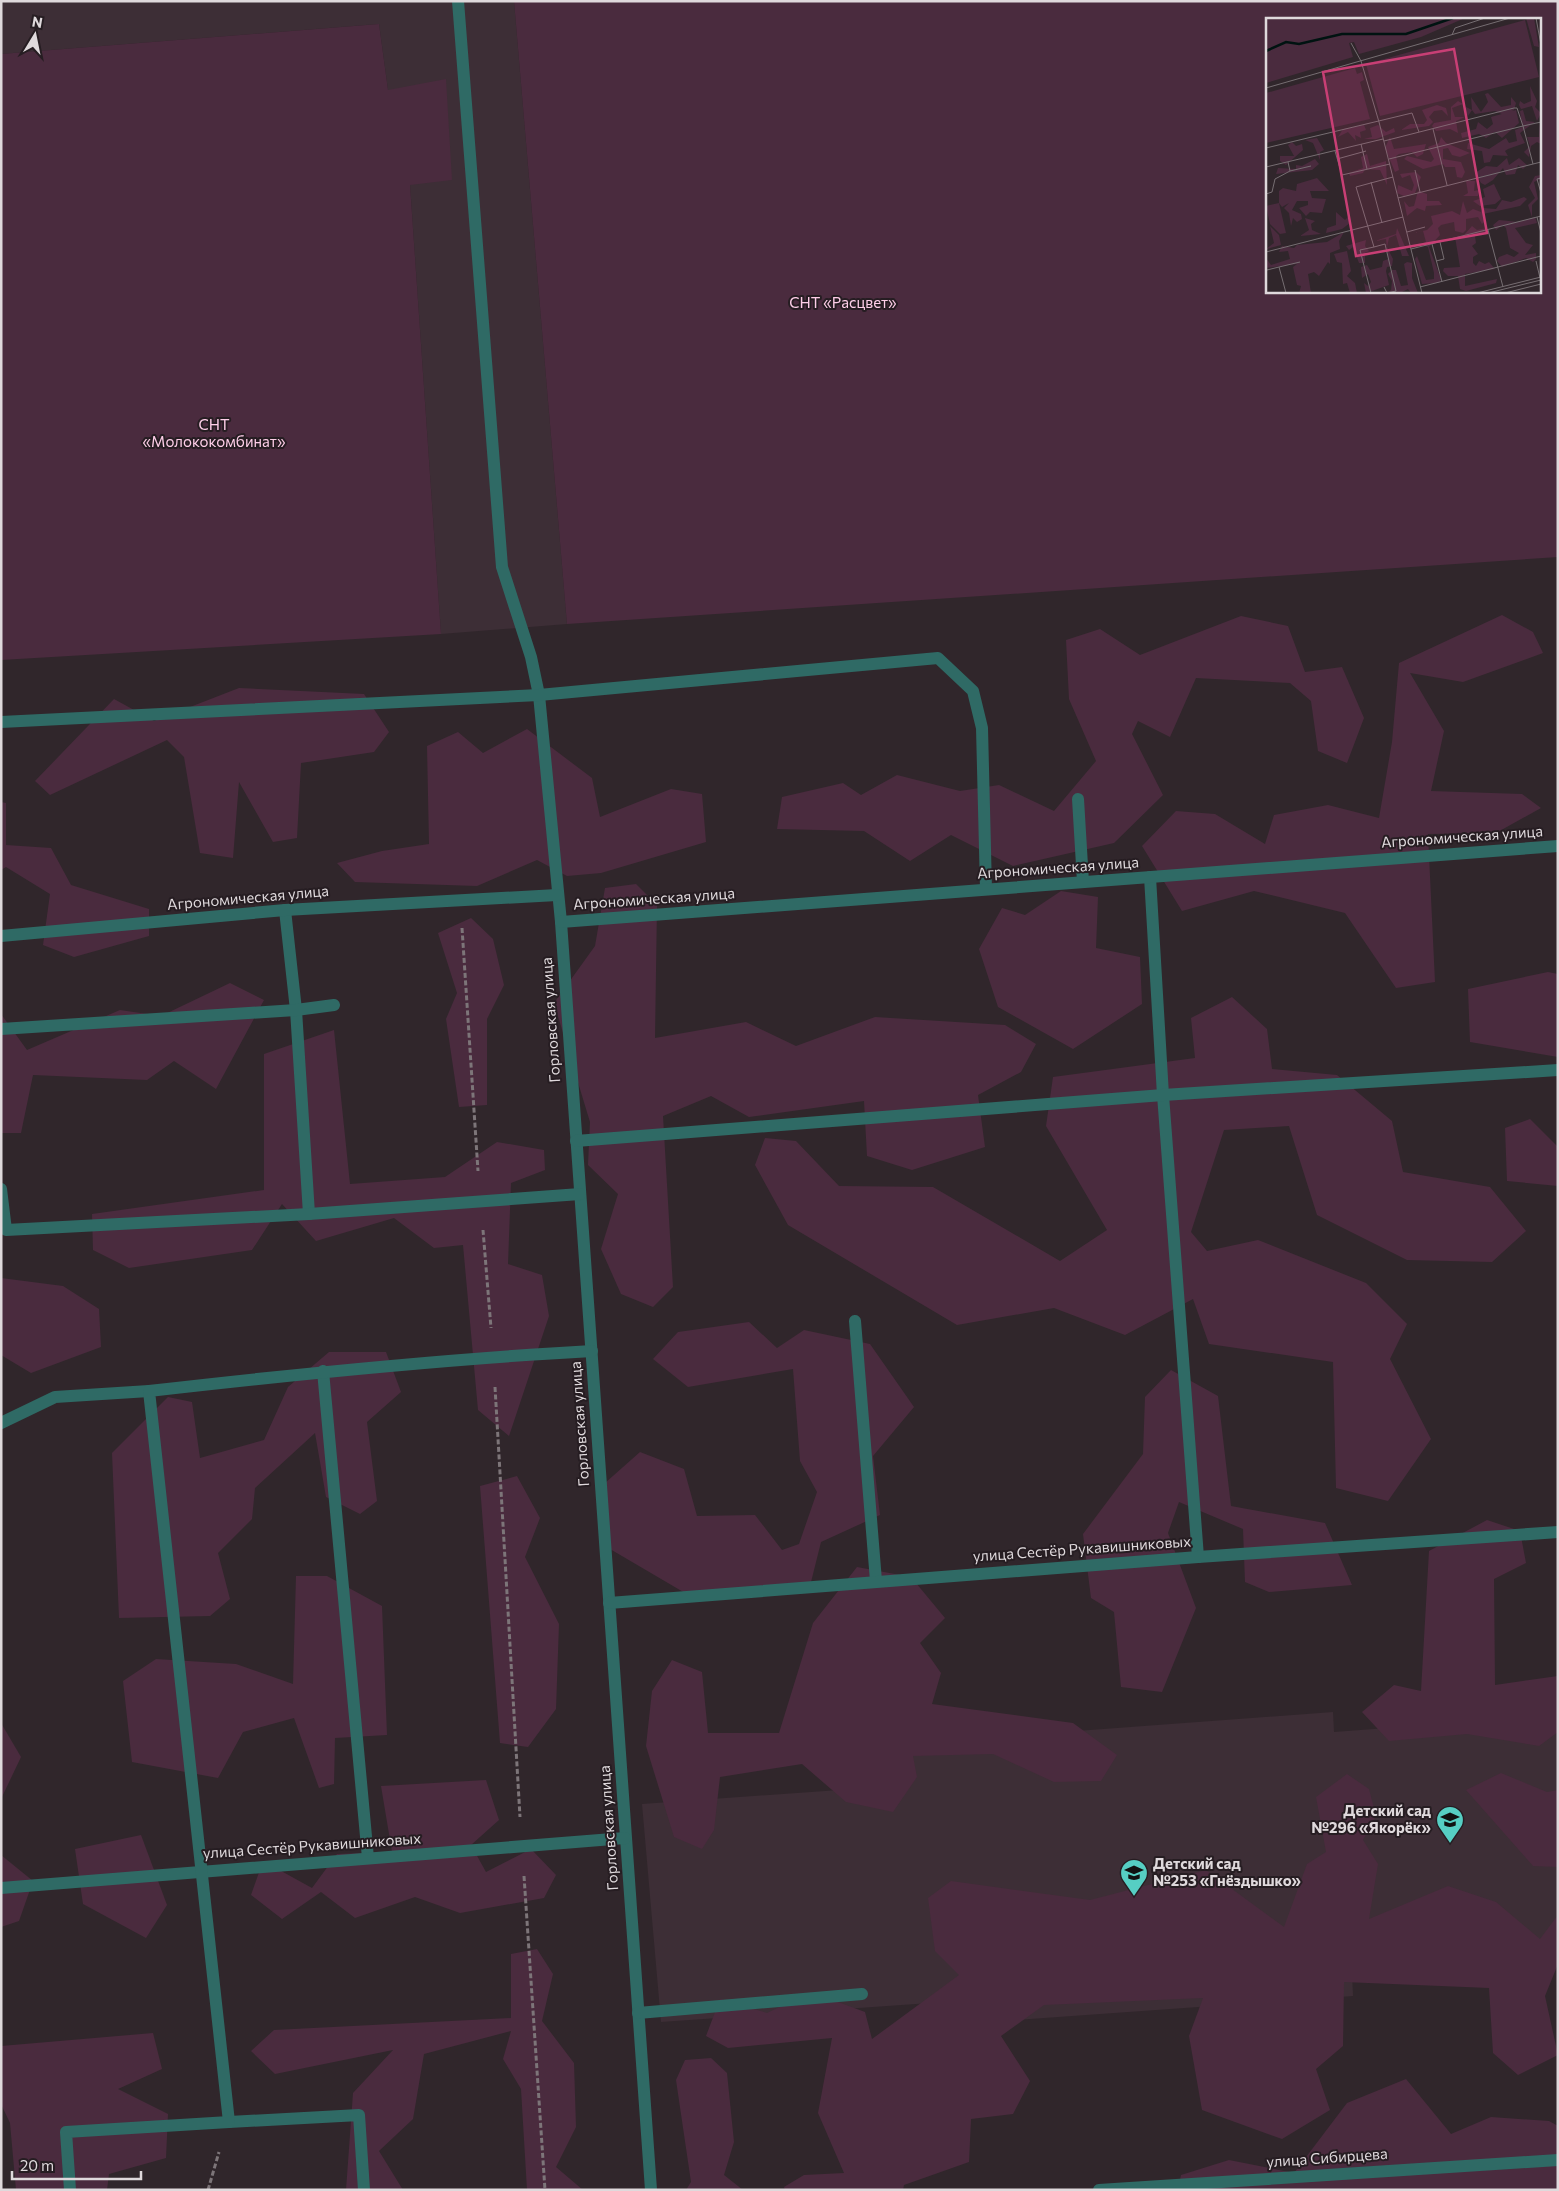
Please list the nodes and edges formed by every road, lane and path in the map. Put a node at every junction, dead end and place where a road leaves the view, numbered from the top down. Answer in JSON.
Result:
{"nodes":[{"id":1,"x":458,"y":1,"type":"edge"},
{"id":2,"x":539,"y":695,"type":"junction"},
{"id":3,"x":1,"y":722,"type":"edge"},
{"id":4,"x":1078,"y":799,"type":"dead end"},
{"id":5,"x":1558,"y":846,"type":"edge"},
{"id":6,"x":1150,"y":877,"type":"junction"},
{"id":7,"x":1083,"y":882,"type":"junction"},
{"id":8,"x":986,"y":889,"type":"junction"},
{"id":9,"x":557,"y":895,"type":"junction"},
{"id":10,"x":460,"y":899,"type":"junction"},
{"id":11,"x":285,"y":910,"type":"junction"},
{"id":12,"x":561,"y":922,"type":"junction"},
{"id":13,"x":1,"y":936,"type":"edge"},
{"id":14,"x":334,"y":1005,"type":"dead end"},
{"id":15,"x":296,"y":1010,"type":"junction"},
{"id":16,"x":1,"y":1029,"type":"edge"},
{"id":17,"x":1558,"y":1070,"type":"edge"},
{"id":18,"x":1163,"y":1095,"type":"junction"},
{"id":19,"x":576,"y":1141,"type":"junction"},
{"id":20,"x":1,"y":1189,"type":"edge"},
{"id":21,"x":580,"y":1194,"type":"junction"},
{"id":22,"x":480,"y":1202,"type":"junction"},
{"id":23,"x":309,"y":1214,"type":"junction"},
{"id":24,"x":855,"y":1321,"type":"dead end"},
{"id":25,"x":592,"y":1351,"type":"junction"},
{"id":26,"x":494,"y":1356,"type":"junction"},
{"id":27,"x":323,"y":1371,"type":"junction"},
{"id":28,"x":149,"y":1390,"type":"junction"},
{"id":29,"x":1,"y":1423,"type":"edge"},
{"id":30,"x":1558,"y":1532,"type":"edge"},
{"id":31,"x":1198,"y":1556,"type":"junction"},
{"id":32,"x":876,"y":1581,"type":"junction"},
{"id":33,"x":609,"y":1603,"type":"junction"},
{"id":34,"x":625,"y":1838,"type":"junction"},
{"id":35,"x":522,"y":1846,"type":"junction"},
{"id":36,"x":368,"y":1858,"type":"junction"},
{"id":37,"x":202,"y":1871,"type":"junction"},
{"id":38,"x":1,"y":1888,"type":"edge"},
{"id":39,"x":862,"y":1994,"type":"dead end"},
{"id":40,"x":638,"y":2013,"type":"junction"},
{"id":41,"x":229,"y":2122,"type":"junction"},
{"id":42,"x":1558,"y":2160,"type":"edge"},
{"id":43,"x":70,"y":2190,"type":"edge"},
{"id":44,"x":208,"y":2190,"type":"edge"},
{"id":45,"x":364,"y":2190,"type":"edge"},
{"id":46,"x":545,"y":2190,"type":"edge"},
{"id":47,"x":651,"y":2190,"type":"edge"},
{"id":48,"x":1098,"y":2190,"type":"edge"}],
"edges":[{"from":1,"to":2,"type":"street","name":"Горловская улица"},
{"from":2,"to":3,"type":"street"},
{"from":2,"to":8,"type":"street"},
{"from":2,"to":9,"type":"street","name":"Горловская улица"},
{"from":4,"to":7,"type":"street"},
{"from":5,"to":6,"type":"street","name":"Агрономическая улица"},
{"from":6,"to":7,"type":"street","name":"Агрономическая улица"},
{"from":6,"to":18,"type":"street"},
{"from":7,"to":8,"type":"street","name":"Агрономическая улица"},
{"from":8,"to":12,"type":"street","name":"Агрономическая улица"},
{"from":9,"to":10,"type":"street","name":"Агрономическая улица"},
{"from":9,"to":12,"type":"street","name":"Горловская улица"},
{"from":10,"to":11,"type":"street","name":"Агрономическая улица"},
{"from":10,"to":22,"type":"path"},
{"from":11,"to":13,"type":"street","name":"Агрономическая улица"},
{"from":11,"to":15,"type":"street"},
{"from":12,"to":19,"type":"street","name":"Горловская улица"},
{"from":14,"to":15,"type":"street"},
{"from":15,"to":16,"type":"street"},
{"from":15,"to":23,"type":"street"},
{"from":17,"to":18,"type":"street"},
{"from":18,"to":19,"type":"street"},
{"from":18,"to":31,"type":"street"},
{"from":19,"to":21,"type":"street","name":"Горловская улица"},
{"from":20,"to":23,"type":"street"},
{"from":21,"to":22,"type":"street"},
{"from":21,"to":25,"type":"street","name":"Горловская улица"},
{"from":22,"to":23,"type":"street"},
{"from":22,"to":26,"type":"path"},
{"from":24,"to":32,"type":"street"},
{"from":25,"to":26,"type":"street"},
{"from":25,"to":33,"type":"street","name":"Горловская улица"},
{"from":26,"to":27,"type":"street"},
{"from":26,"to":35,"type":"path"},
{"from":27,"to":28,"type":"street"},
{"from":27,"to":36,"type":"street"},
{"from":28,"to":29,"type":"street"},
{"from":28,"to":37,"type":"street"},
{"from":30,"to":31,"type":"street","name":"улица Сестёр Рукавишниковых"},
{"from":31,"to":32,"type":"street","name":"улица Сестёр Рукавишниковых"},
{"from":32,"to":33,"type":"street","name":"улица Сестёр Рукавишниковых"},
{"from":33,"to":34,"type":"street","name":"Горловская улица"},
{"from":34,"to":35,"type":"street","name":"улица Сестёр Рукавишниковых"},
{"from":34,"to":40,"type":"street","name":"Горловская улица"},
{"from":35,"to":36,"type":"street","name":"улица Сестёр Рукавишниковых"},
{"from":35,"to":46,"type":"path"},
{"from":36,"to":37,"type":"street","name":"улица Сестёр Рукавишниковых"},
{"from":37,"to":38,"type":"street","name":"улица Сестёр Рукавишниковых"},
{"from":37,"to":41,"type":"street"},
{"from":39,"to":40,"type":"street"},
{"from":40,"to":47,"type":"street","name":"Горловская улица"},
{"from":41,"to":43,"type":"street"},
{"from":41,"to":44,"type":"path"},
{"from":41,"to":45,"type":"street"},
{"from":42,"to":48,"type":"street","name":"улица Сибирцева"}]}
